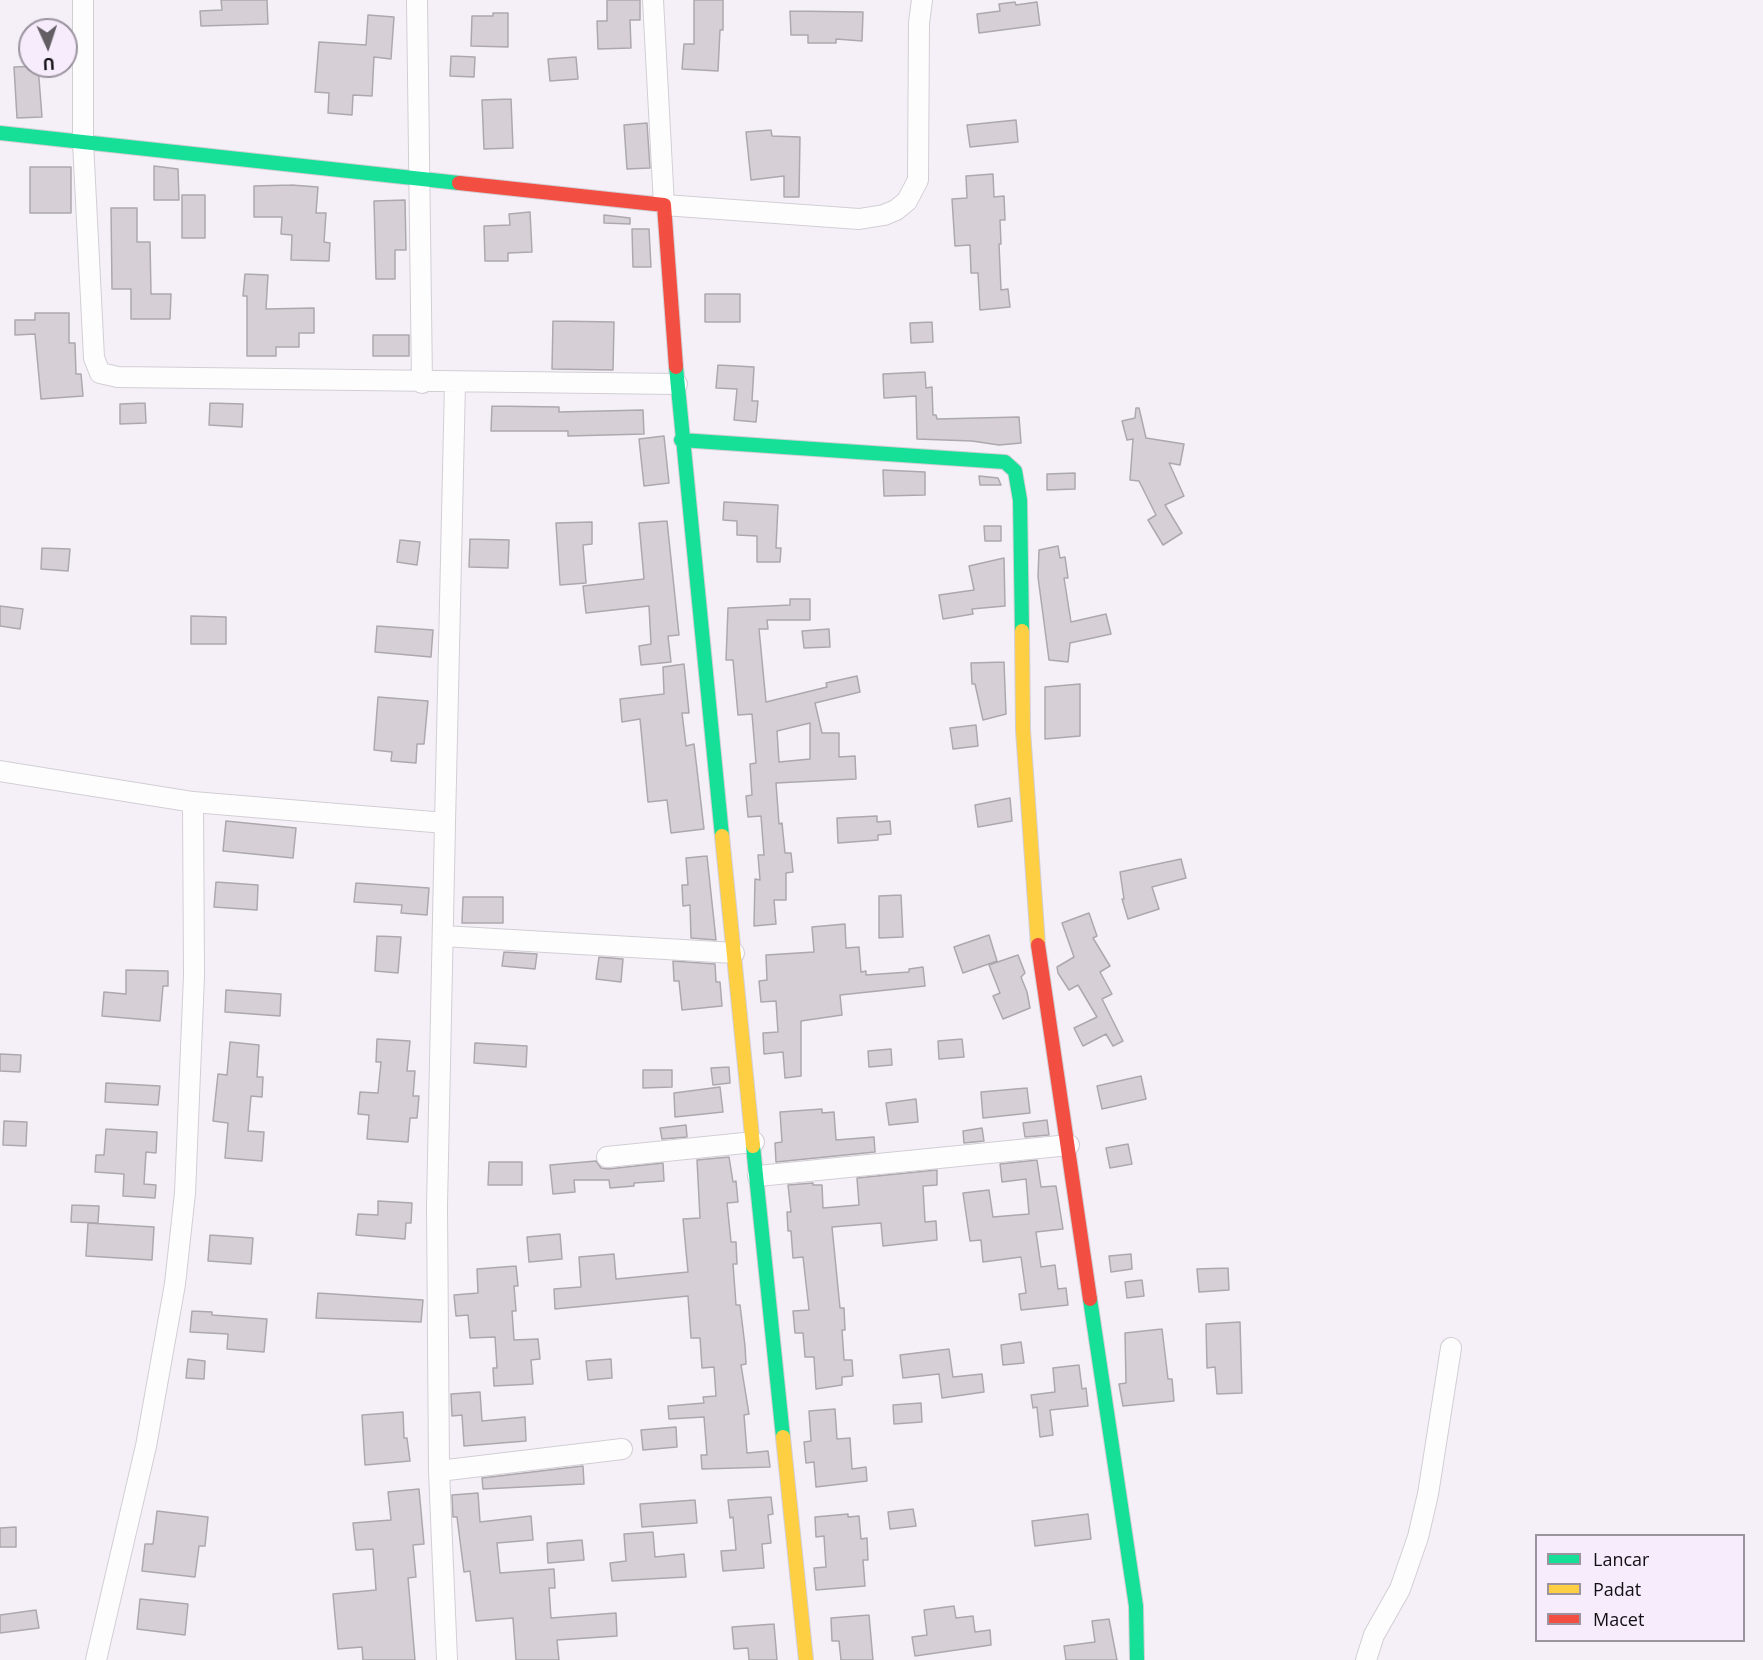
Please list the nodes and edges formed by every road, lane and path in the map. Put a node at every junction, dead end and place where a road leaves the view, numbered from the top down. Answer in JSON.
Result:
{"nodes":[{"id":1,"x":83,"y":0,"type":"edge"},
{"id":2,"x":417,"y":0,"type":"edge"},
{"id":3,"x":653,"y":0,"type":"edge"},
{"id":4,"x":922,"y":0,"type":"edge"},
{"id":5,"x":0,"y":133,"type":"edge"},
{"id":6,"x":83,"y":142,"type":"junction"},
{"id":7,"x":420,"y":179,"type":"junction"},
{"id":8,"x":664,"y":206,"type":"junction"},
{"id":9,"x":422,"y":383,"type":"junction"},
{"id":10,"x":455,"y":383,"type":"junction"},
{"id":11,"x":677,"y":384,"type":"junction"},
{"id":12,"x":681,"y":440,"type":"junction"},
{"id":13,"x":0,"y":771,"type":"edge"},
{"id":14,"x":193,"y":802,"type":"junction"},
{"id":15,"x":445,"y":823,"type":"junction"},
{"id":16,"x":443,"y":936,"type":"junction"},
{"id":17,"x":734,"y":953,"type":"junction"},
{"id":18,"x":754,"y":1142,"type":"junction"},
{"id":19,"x":1069,"y":1145,"type":"junction"},
{"id":20,"x":607,"y":1157,"type":"dead end"},
{"id":21,"x":758,"y":1176,"type":"junction"},
{"id":22,"x":1451,"y":1348,"type":"dead end"},
{"id":23,"x":622,"y":1449,"type":"dead end"},
{"id":24,"x":439,"y":1471,"type":"junction"},
{"id":25,"x":96,"y":1660,"type":"edge"},
{"id":26,"x":447,"y":1660,"type":"edge"},
{"id":27,"x":806,"y":1660,"type":"edge"},
{"id":28,"x":1137,"y":1660,"type":"edge"},
{"id":29,"x":1366,"y":1660,"type":"edge"}],
"edges":[{"from":1,"to":6,"type":"street"},
{"from":2,"to":7,"type":"street"},
{"from":3,"to":8,"type":"street"},
{"from":4,"to":8,"type":"street"},
{"from":5,"to":6,"type":"street"},
{"from":6,"to":7,"type":"street"},
{"from":6,"to":9,"type":"street"},
{"from":7,"to":8,"type":"street"},
{"from":7,"to":9,"type":"street"},
{"from":8,"to":11,"type":"street"},
{"from":9,"to":10,"type":"street"},
{"from":10,"to":11,"type":"street"},
{"from":10,"to":15,"type":"street"},
{"from":11,"to":12,"type":"street"},
{"from":12,"to":17,"type":"street"},
{"from":12,"to":19,"type":"street"},
{"from":13,"to":14,"type":"street"},
{"from":14,"to":15,"type":"street"},
{"from":14,"to":25,"type":"street"},
{"from":15,"to":16,"type":"street"},
{"from":16,"to":17,"type":"street"},
{"from":16,"to":24,"type":"street"},
{"from":17,"to":18,"type":"street"},
{"from":18,"to":20,"type":"street"},
{"from":18,"to":21,"type":"street"},
{"from":19,"to":21,"type":"street"},
{"from":19,"to":28,"type":"street"},
{"from":21,"to":27,"type":"street"},
{"from":22,"to":29,"type":"street"},
{"from":23,"to":24,"type":"street"},
{"from":24,"to":26,"type":"street"}]}
